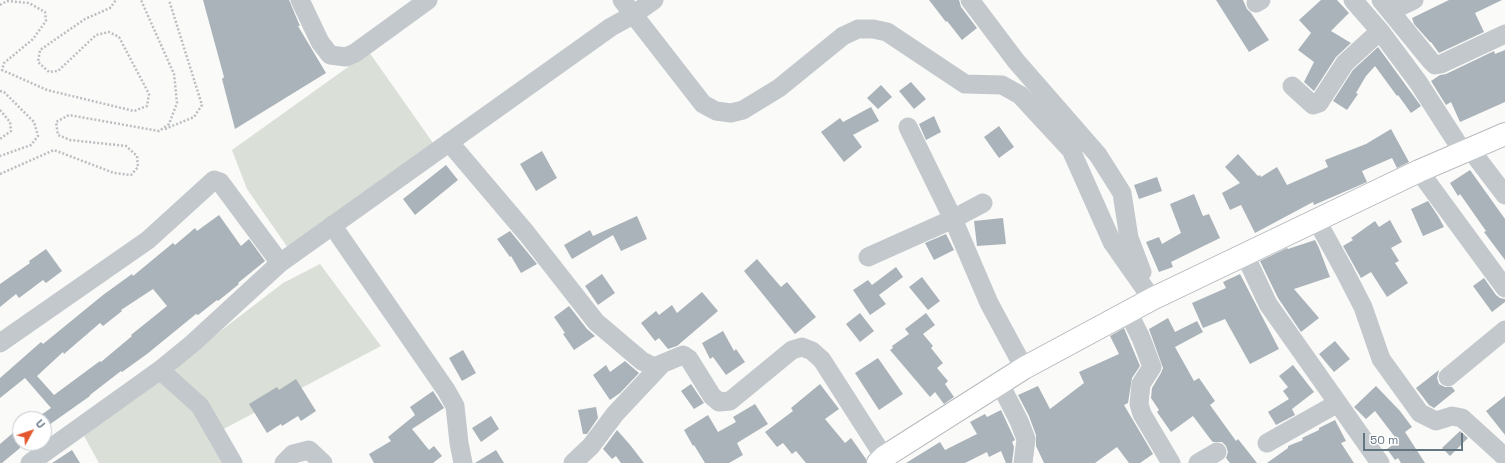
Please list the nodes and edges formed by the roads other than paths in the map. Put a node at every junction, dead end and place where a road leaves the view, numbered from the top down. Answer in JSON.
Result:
{"nodes":[{"id":1,"x":300,"y":0,"type":"edge"},
{"id":2,"x":428,"y":0,"type":"edge"},
{"id":3,"x":622,"y":0,"type":"edge"},
{"id":4,"x":654,"y":0,"type":"edge"},
{"id":5,"x":970,"y":0,"type":"edge"},
{"id":6,"x":1353,"y":0,"type":"edge"},
{"id":7,"x":1414,"y":0,"type":"edge"},
{"id":8,"x":1386,"y":6,"type":"edge"},
{"id":9,"x":633,"y":15,"type":"junction"},
{"id":10,"x":1380,"y":31,"type":"junction"},
{"id":11,"x":1505,"y":34,"type":"edge"},
{"id":12,"x":1292,"y":86,"type":"dead end"},
{"id":13,"x":908,"y":127,"type":"dead end"},
{"id":14,"x":1505,"y":134,"type":"edge"},
{"id":15,"x":449,"y":142,"type":"junction"},
{"id":16,"x":1467,"y":151,"type":"junction"},
{"id":17,"x":1419,"y":170,"type":"junction"},
{"id":18,"x":1505,"y":195,"type":"edge"},
{"id":19,"x":983,"y":203,"type":"dead end"},
{"id":20,"x":953,"y":219,"type":"junction"},
{"id":21,"x":1317,"y":221,"type":"junction"},
{"id":22,"x":332,"y":225,"type":"junction"},
{"id":23,"x":1245,"y":254,"type":"junction"},
{"id":24,"x":868,"y":257,"type":"dead end"},
{"id":25,"x":280,"y":263,"type":"junction"},
{"id":26,"x":1505,"y":288,"type":"edge"},
{"id":27,"x":1152,"y":299,"type":"junction"},
{"id":28,"x":1128,"y":312,"type":"junction"},
{"id":29,"x":1505,"y":330,"type":"edge"},
{"id":30,"x":0,"y":343,"type":"edge"},
{"id":31,"x":661,"y":365,"type":"junction"},
{"id":32,"x":1024,"y":368,"type":"junction"},
{"id":33,"x":160,"y":370,"type":"junction"},
{"id":34,"x":1448,"y":378,"type":"dead end"},
{"id":35,"x":1000,"y":384,"type":"junction"},
{"id":36,"x":1338,"y":403,"type":"junction"},
{"id":37,"x":1268,"y":443,"type":"dead end"},
{"id":38,"x":1217,"y":452,"type":"dead end"},
{"id":39,"x":1505,"y":457,"type":"edge"},
{"id":40,"x":881,"y":460,"type":"edge"},
{"id":41,"x":30,"y":463,"type":"edge"},
{"id":42,"x":233,"y":463,"type":"edge"},
{"id":43,"x":284,"y":463,"type":"edge"},
{"id":44,"x":323,"y":463,"type":"edge"},
{"id":45,"x":463,"y":463,"type":"edge"},
{"id":46,"x":572,"y":463,"type":"edge"},
{"id":47,"x":1023,"y":463,"type":"edge"},
{"id":48,"x":1171,"y":463,"type":"edge"},
{"id":49,"x":1198,"y":463,"type":"edge"},
{"id":50,"x":1380,"y":463,"type":"edge"}],
"edges":[{"from":1,"to":2,"type":"street"},
{"from":3,"to":9,"type":"street"},
{"from":4,"to":9,"type":"street"},
{"from":5,"to":27,"type":"street"},
{"from":6,"to":10,"type":"street"},
{"from":7,"to":8,"type":"street"},
{"from":8,"to":11,"type":"street"},
{"from":9,"to":15,"type":"street"},
{"from":9,"to":27,"type":"street"},
{"from":10,"to":12,"type":"street"},
{"from":10,"to":16,"type":"street"},
{"from":13,"to":20,"type":"street"},
{"from":14,"to":16,"type":"main road"},
{"from":15,"to":22,"type":"street"},
{"from":15,"to":31,"type":"street"},
{"from":16,"to":17,"type":"main road"},
{"from":16,"to":18,"type":"street"},
{"from":17,"to":21,"type":"main road"},
{"from":17,"to":26,"type":"street"},
{"from":19,"to":20,"type":"street"},
{"from":20,"to":24,"type":"street"},
{"from":20,"to":32,"type":"street"},
{"from":21,"to":23,"type":"main road"},
{"from":21,"to":39,"type":"street"},
{"from":22,"to":25,"type":"street"},
{"from":22,"to":45,"type":"street"},
{"from":23,"to":27,"type":"main road"},
{"from":23,"to":36,"type":"street"},
{"from":25,"to":30,"type":"street"},
{"from":25,"to":33,"type":"street"},
{"from":27,"to":28,"type":"main road"},
{"from":28,"to":32,"type":"main road"},
{"from":28,"to":48,"type":"street"},
{"from":29,"to":34,"type":"street"},
{"from":31,"to":40,"type":"street"},
{"from":31,"to":46,"type":"street"},
{"from":32,"to":35,"type":"main road"},
{"from":33,"to":41,"type":"street"},
{"from":33,"to":42,"type":"street"},
{"from":35,"to":40,"type":"main road"},
{"from":35,"to":47,"type":"street"},
{"from":36,"to":37,"type":"street"},
{"from":36,"to":50,"type":"street"},
{"from":38,"to":49,"type":"street"},
{"from":43,"to":44,"type":"street"}]}
